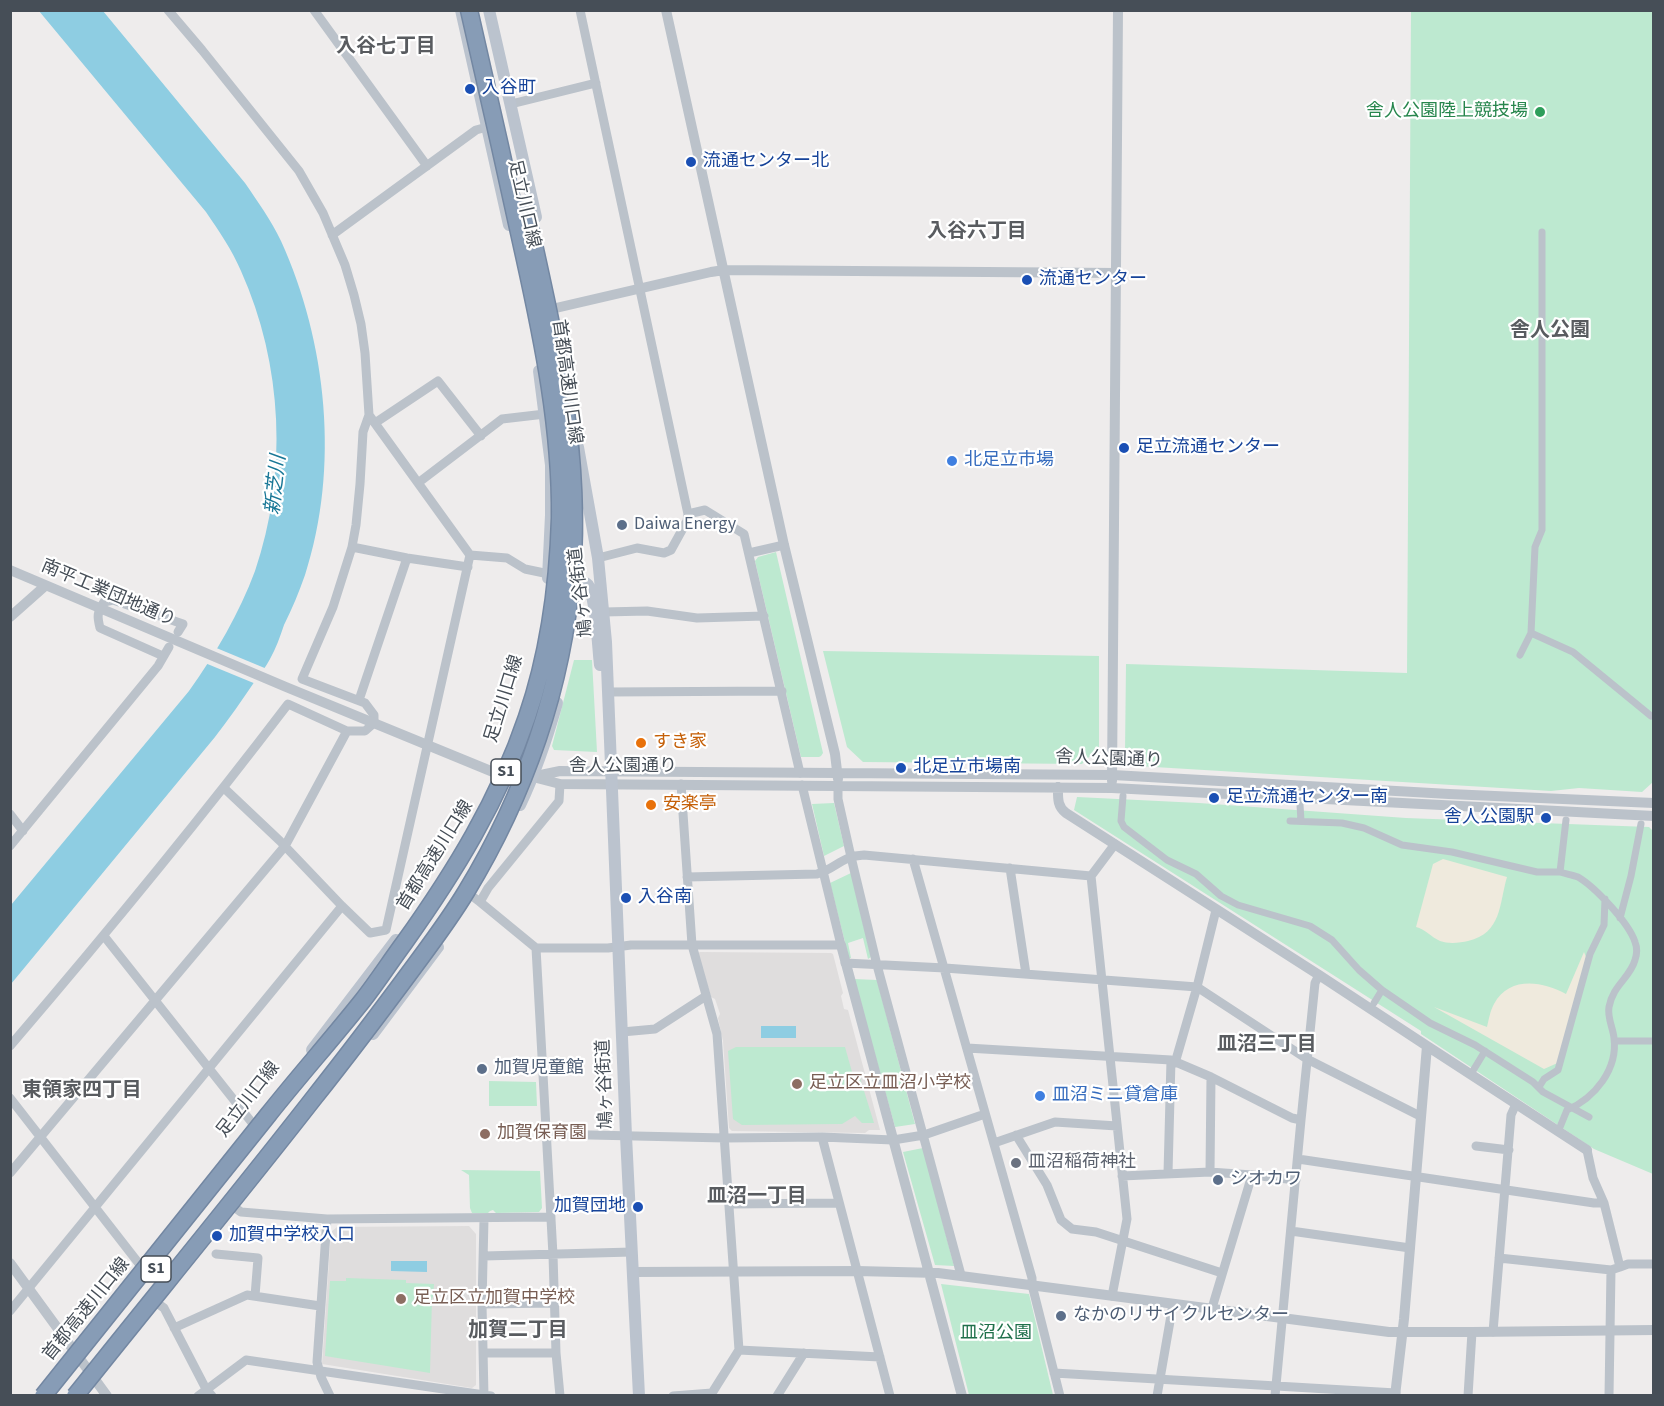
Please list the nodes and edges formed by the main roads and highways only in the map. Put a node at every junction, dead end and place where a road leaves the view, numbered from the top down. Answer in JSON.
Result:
{"nodes":[{"id":1,"x":460,"y":10,"type":"edge"},
{"id":2,"x":469,"y":10,"type":"edge"},
{"id":3,"x":481,"y":10,"type":"edge"},
{"id":4,"x":489,"y":10,"type":"edge"},
{"id":5,"x":578,"y":447,"type":"junction"},
{"id":6,"x":549,"y":574,"type":"junction"},
{"id":7,"x":578,"y":579,"type":"junction"},
{"id":8,"x":611,"y":777,"type":"junction"},
{"id":9,"x":259,"y":1137,"type":"junction"},
{"id":10,"x":36,"y":1395,"type":"edge"},
{"id":11,"x":43,"y":1395,"type":"edge"},
{"id":12,"x":52,"y":1395,"type":"edge"},
{"id":13,"x":63,"y":1395,"type":"edge"},
{"id":14,"x":75,"y":1395,"type":"edge"},
{"id":15,"x":83,"y":1395,"type":"edge"},
{"id":16,"x":639,"y":1395,"type":"edge"}],
"edges":[{"from":1,"to":6,"type":"main road","name":"足立川口線"},
{"from":2,"to":11,"type":"highway","name":"首都高速川口線","number":"S1","bridge":true},
{"from":3,"to":14,"type":"highway","name":"首都高速川口線","number":"S1","bridge":true},
{"from":4,"to":5,"type":"main road","name":"足立川口線"},
{"from":5,"to":7,"type":"main road","name":"足立川口線"},
{"from":5,"to":8,"type":"main road","name":"鳩ヶ谷街道"},
{"from":6,"to":7,"type":"main road","name":"鳩ヶ谷街道"},
{"from":6,"to":9,"type":"main road","name":"足立川口線"},
{"from":7,"to":8,"type":"main road","name":"鳩ヶ谷街道"},
{"from":7,"to":15,"type":"main road","name":"足立川口線"},
{"from":8,"to":16,"type":"main road","name":"鳩ヶ谷街道"},
{"from":9,"to":10,"type":"main road","name":"足立川口線"},
{"from":9,"to":12,"type":"highway","number":"S1"},
{"from":9,"to":13,"type":"highway"}]}
